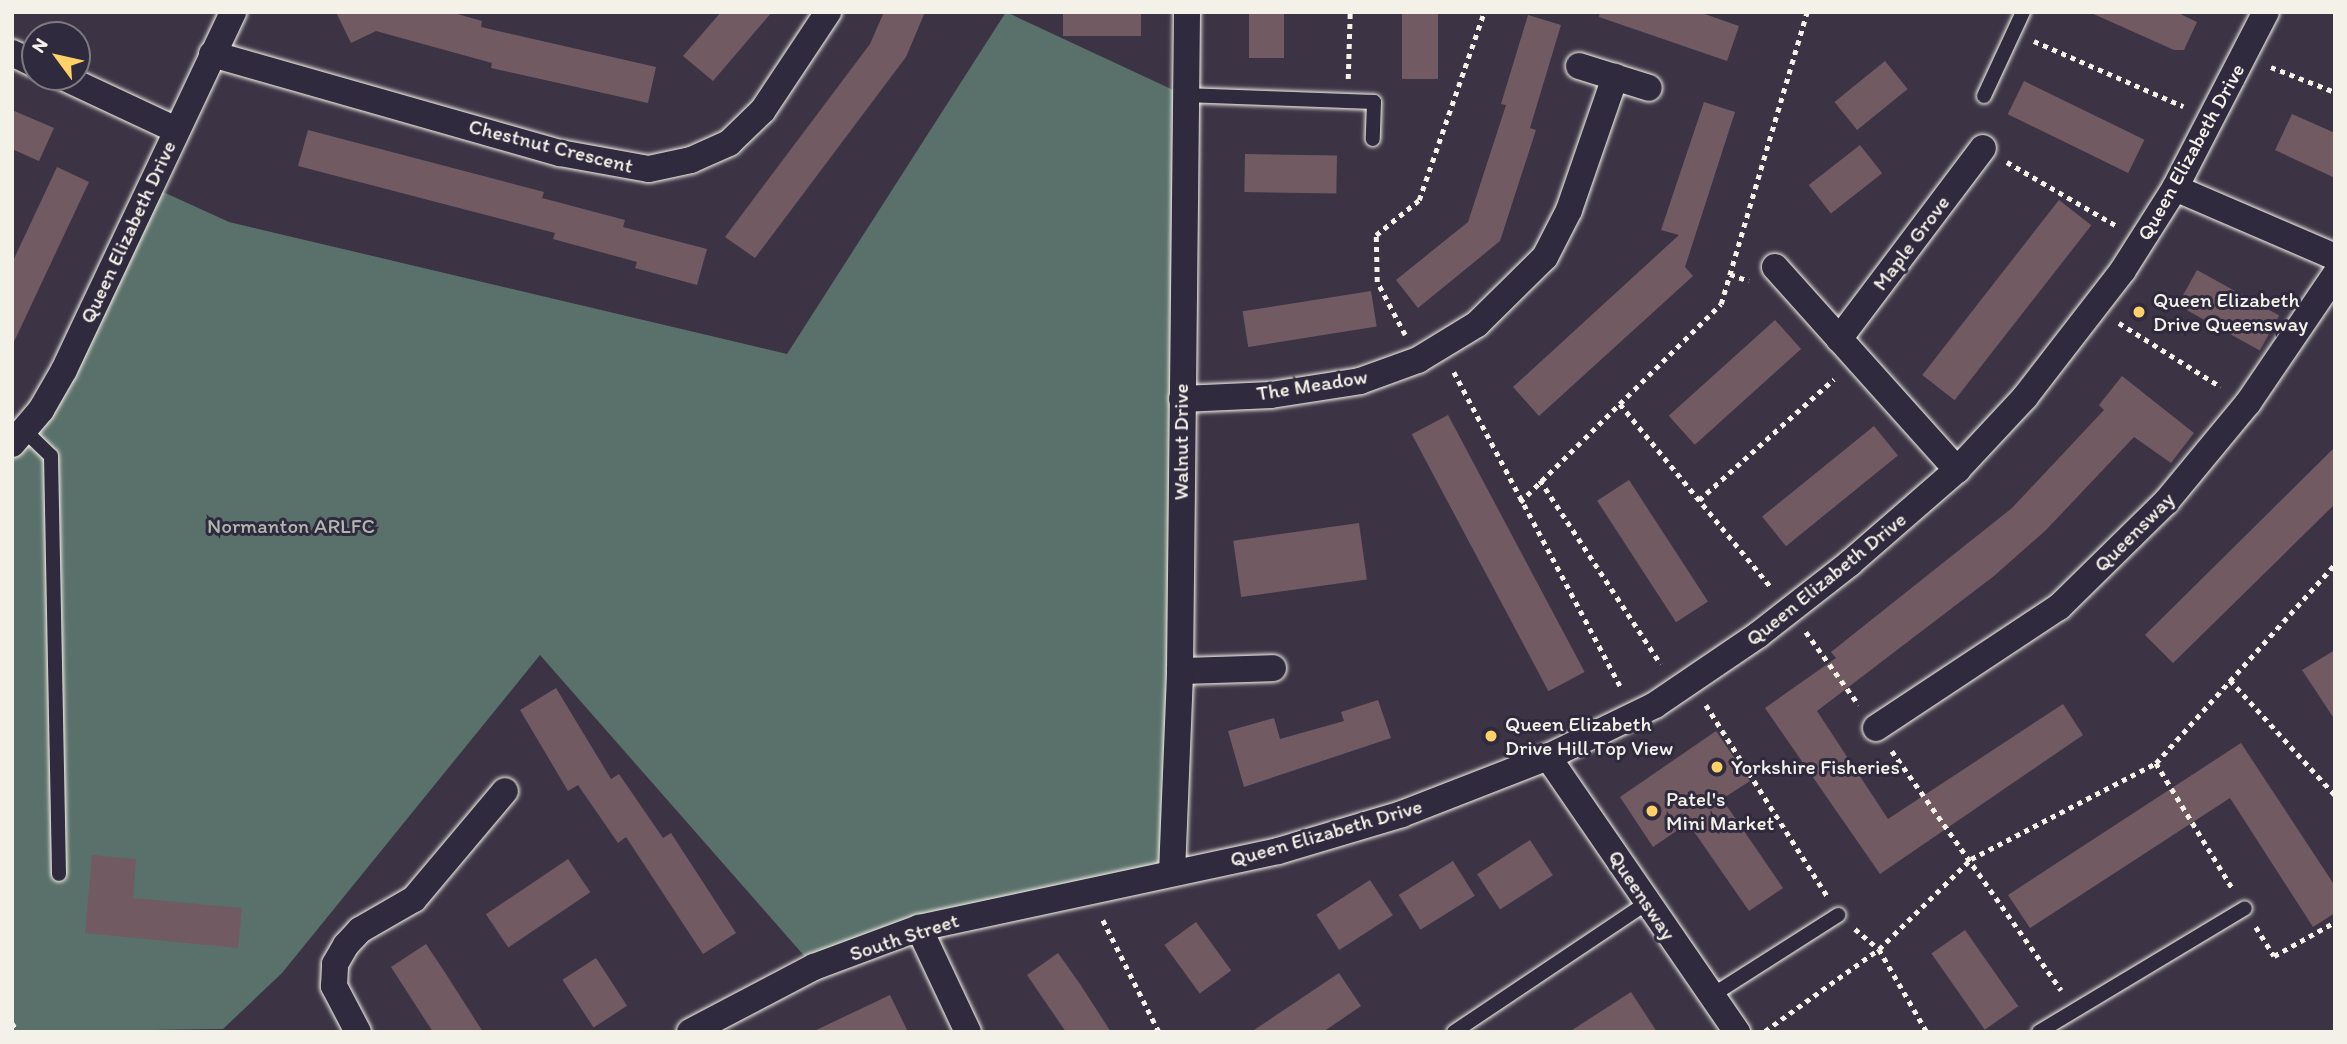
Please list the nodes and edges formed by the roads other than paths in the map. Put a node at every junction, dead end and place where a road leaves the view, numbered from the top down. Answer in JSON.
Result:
{"nodes":[{"id":1,"x":233,"y":12,"type":"edge"},
{"id":2,"x":828,"y":12,"type":"edge"},
{"id":3,"x":1186,"y":12,"type":"edge"},
{"id":4,"x":2023,"y":12,"type":"edge"},
{"id":5,"x":2266,"y":12,"type":"edge"},
{"id":6,"x":212,"y":54,"type":"junction"},
{"id":7,"x":1579,"y":66,"type":"dead end"},
{"id":8,"x":1615,"y":77,"type":"junction"},
{"id":9,"x":1648,"y":88,"type":"dead end"},
{"id":10,"x":91,"y":90,"type":"edge"},
{"id":11,"x":1184,"y":94,"type":"junction"},
{"id":12,"x":1984,"y":96,"type":"dead end"},
{"id":13,"x":176,"y":130,"type":"junction"},
{"id":14,"x":1373,"y":139,"type":"dead end"},
{"id":15,"x":1983,"y":148,"type":"road end"},
{"id":16,"x":2175,"y":188,"type":"junction"},
{"id":17,"x":2335,"y":257,"type":"edge"},
{"id":18,"x":1775,"y":267,"type":"dead end"},
{"id":19,"x":2335,"y":275,"type":"edge"},
{"id":20,"x":1839,"y":339,"type":"junction"},
{"id":21,"x":1182,"y":399,"type":"junction"},
{"id":22,"x":18,"y":437,"type":"edge"},
{"id":23,"x":1957,"y":470,"type":"junction"},
{"id":24,"x":1273,"y":668,"type":"dead end"},
{"id":25,"x":1180,"y":671,"type":"junction"},
{"id":26,"x":1875,"y":728,"type":"road end"},
{"id":27,"x":1548,"y":757,"type":"junction"},
{"id":28,"x":505,"y":791,"type":"dead end"},
{"id":29,"x":1172,"y":873,"type":"junction"},
{"id":30,"x":59,"y":874,"type":"dead end"},
{"id":31,"x":1647,"y":903,"type":"junction"},
{"id":32,"x":2245,"y":908,"type":"road end"},
{"id":33,"x":1838,"y":915,"type":"road end"},
{"id":34,"x":919,"y":928,"type":"junction"},
{"id":35,"x":1711,"y":996,"type":"junction"},
{"id":36,"x":358,"y":1032,"type":"edge"},
{"id":37,"x":690,"y":1032,"type":"edge"},
{"id":38,"x":968,"y":1032,"type":"edge"},
{"id":39,"x":1454,"y":1032,"type":"edge"},
{"id":40,"x":1737,"y":1032,"type":"edge"},
{"id":41,"x":2039,"y":1032,"type":"edge"}],
"edges":[{"from":1,"to":6,"type":"street","name":"Queen Elizabeth Drive"},
{"from":2,"to":6,"type":"street","name":"Chestnut Crescent"},
{"from":3,"to":11,"type":"street","name":"Walnut Drive"},
{"from":4,"to":12,"type":"lane"},
{"from":5,"to":16,"type":"street","name":"Queen Elizabeth Drive"},
{"from":6,"to":13,"type":"street","name":"Queen Elizabeth Drive"},
{"from":7,"to":8,"type":"street"},
{"from":8,"to":9,"type":"street"},
{"from":8,"to":21,"type":"street","name":"The Meadow"},
{"from":10,"to":13,"type":"street"},
{"from":11,"to":14,"type":"lane"},
{"from":11,"to":21,"type":"street","name":"Walnut Drive"},
{"from":13,"to":22,"type":"street","name":"Queen Elizabeth Drive"},
{"from":15,"to":20,"type":"street","name":"Maple Grove"},
{"from":16,"to":17,"type":"street"},
{"from":16,"to":23,"type":"street","name":"Queen Elizabeth Drive"},
{"from":18,"to":20,"type":"street"},
{"from":19,"to":26,"type":"street","name":"Queensway"},
{"from":20,"to":23,"type":"street"},
{"from":21,"to":25,"type":"street","name":"Walnut Drive"},
{"from":22,"to":30,"type":"lane"},
{"from":23,"to":27,"type":"street","name":"Queen Elizabeth Drive"},
{"from":24,"to":25,"type":"street"},
{"from":25,"to":29,"type":"street","name":"Walnut Drive"},
{"from":27,"to":29,"type":"street","name":"Queen Elizabeth Drive"},
{"from":27,"to":31,"type":"street","name":"Queensway"},
{"from":28,"to":36,"type":"street"},
{"from":29,"to":34,"type":"street","name":"South Street"},
{"from":31,"to":35,"type":"street","name":"Queensway"},
{"from":31,"to":39,"type":"lane"},
{"from":32,"to":41,"type":"lane"},
{"from":33,"to":35,"type":"lane"},
{"from":34,"to":37,"type":"street","name":"South Street"},
{"from":34,"to":38,"type":"street"},
{"from":35,"to":40,"type":"street","name":"Queensway"}]}
